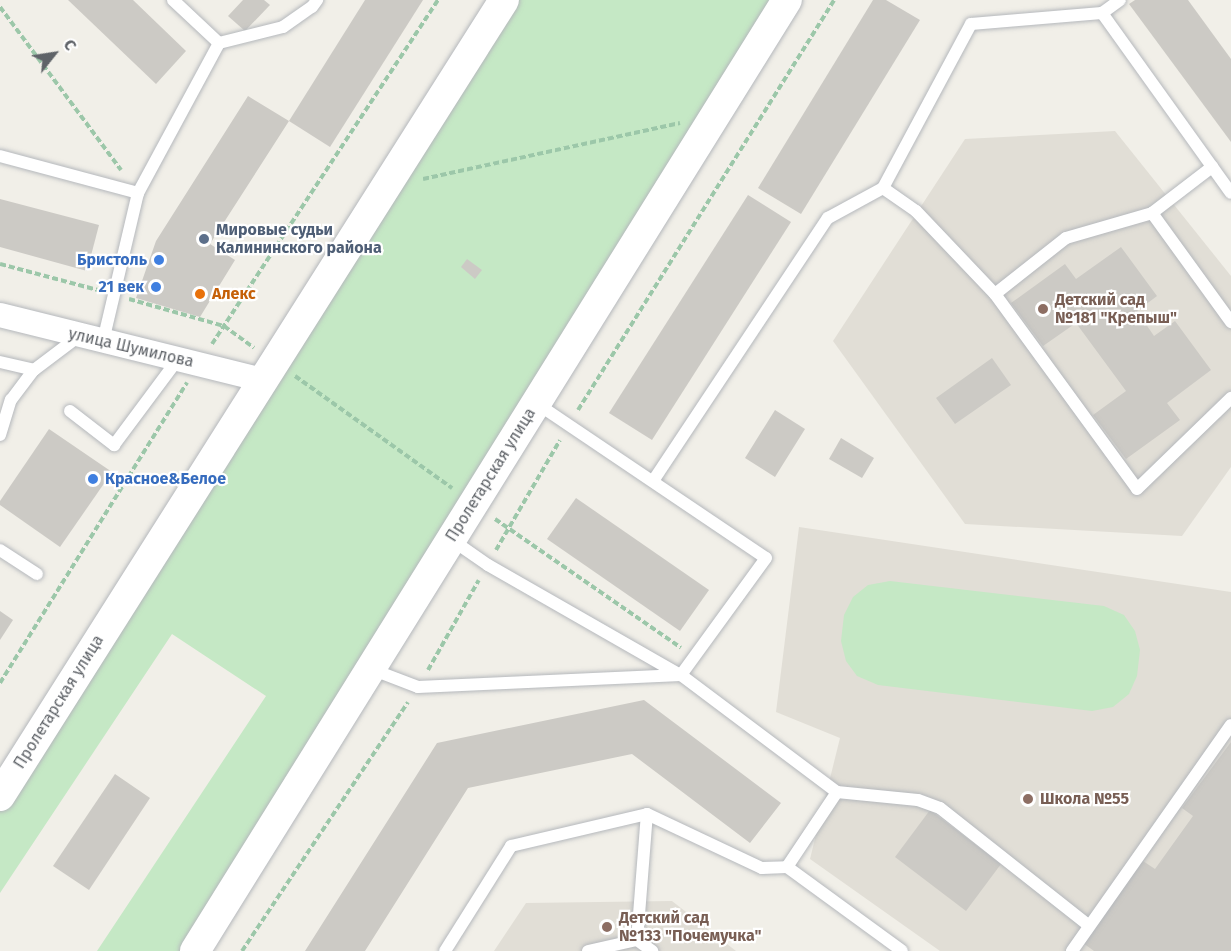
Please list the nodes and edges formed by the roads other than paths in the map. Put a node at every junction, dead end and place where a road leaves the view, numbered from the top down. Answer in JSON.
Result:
{"nodes":[{"id":1,"x":173,"y":0,"type":"edge"},
{"id":2,"x":317,"y":0,"type":"edge"},
{"id":3,"x":504,"y":0,"type":"edge"},
{"id":4,"x":787,"y":0,"type":"edge"},
{"id":5,"x":1120,"y":0,"type":"edge"},
{"id":6,"x":1102,"y":13,"type":"junction"},
{"id":7,"x":219,"y":43,"type":"junction"},
{"id":8,"x":0,"y":156,"type":"edge"},
{"id":9,"x":1212,"y":167,"type":"junction"},
{"id":10,"x":883,"y":188,"type":"junction"},
{"id":11,"x":138,"y":192,"type":"junction"},
{"id":12,"x":1231,"y":193,"type":"edge"},
{"id":13,"x":1152,"y":213,"type":"junction"},
{"id":14,"x":995,"y":294,"type":"junction"},
{"id":15,"x":0,"y":315,"type":"edge"},
{"id":16,"x":1231,"y":322,"type":"edge"},
{"id":17,"x":79,"y":336,"type":"junction"},
{"id":18,"x":103,"y":341,"type":"junction"},
{"id":19,"x":189,"y":361,"type":"junction"},
{"id":20,"x":0,"y":362,"type":"edge"},
{"id":21,"x":34,"y":370,"type":"junction"},
{"id":22,"x":268,"y":371,"type":"junction"},
{"id":23,"x":1231,"y":398,"type":"edge"},
{"id":24,"x":536,"y":403,"type":"junction"},
{"id":25,"x":70,"y":411,"type":"dead end"},
{"id":26,"x":0,"y":435,"type":"edge"},
{"id":27,"x":653,"y":481,"type":"junction"},
{"id":28,"x":451,"y":540,"type":"junction"},
{"id":29,"x":0,"y":550,"type":"edge"},
{"id":30,"x":37,"y":574,"type":"dead end"},
{"id":31,"x":371,"y":669,"type":"junction"},
{"id":32,"x":681,"y":675,"type":"junction"},
{"id":33,"x":1231,"y":725,"type":"edge"},
{"id":34,"x":3,"y":786,"type":"edge"},
{"id":35,"x":837,"y":792,"type":"junction"},
{"id":36,"x":647,"y":814,"type":"junction"},
{"id":37,"x":787,"y":867,"type":"junction"},
{"id":38,"x":1088,"y":925,"type":"junction"},
{"id":39,"x":637,"y":940,"type":"junction"},
{"id":40,"x":195,"y":951,"type":"edge"},
{"id":41,"x":445,"y":951,"type":"edge"},
{"id":42,"x":588,"y":951,"type":"edge"},
{"id":43,"x":652,"y":951,"type":"edge"},
{"id":44,"x":902,"y":951,"type":"edge"},
{"id":45,"x":1072,"y":951,"type":"edge"}],
"edges":[{"from":1,"to":7,"type":"lane"},
{"from":2,"to":7,"type":"lane"},
{"from":3,"to":22,"type":"street","name":"Пролетарская улица"},
{"from":4,"to":24,"type":"street","name":"Пролетарская улица"},
{"from":5,"to":6,"type":"lane"},
{"from":6,"to":9,"type":"lane"},
{"from":6,"to":10,"type":"lane"},
{"from":7,"to":11,"type":"lane"},
{"from":8,"to":11,"type":"lane"},
{"from":9,"to":12,"type":"lane"},
{"from":9,"to":13,"type":"lane"},
{"from":10,"to":14,"type":"lane"},
{"from":10,"to":27,"type":"lane"},
{"from":11,"to":18,"type":"lane"},
{"from":13,"to":14,"type":"lane"},
{"from":13,"to":16,"type":"lane"},
{"from":14,"to":23,"type":"lane"},
{"from":15,"to":17,"type":"street","name":"улица Шумилова"},
{"from":17,"to":18,"type":"street","name":"улица Шумилова"},
{"from":17,"to":21,"type":"lane"},
{"from":18,"to":19,"type":"street","name":"улица Шумилова"},
{"from":19,"to":22,"type":"street","name":"улица Шумилова"},
{"from":19,"to":25,"type":"lane"},
{"from":20,"to":21,"type":"lane"},
{"from":21,"to":26,"type":"lane"},
{"from":22,"to":34,"type":"street","name":"Пролетарская улица"},
{"from":24,"to":27,"type":"lane"},
{"from":24,"to":28,"type":"street","name":"Пролетарская улица"},
{"from":27,"to":32,"type":"lane"},
{"from":28,"to":31,"type":"street","name":"Пролетарская улица"},
{"from":28,"to":32,"type":"lane"},
{"from":29,"to":30,"type":"lane"},
{"from":31,"to":32,"type":"lane"},
{"from":31,"to":40,"type":"street","name":"Пролетарская улица"},
{"from":32,"to":35,"type":"lane"},
{"from":33,"to":38,"type":"lane"},
{"from":35,"to":37,"type":"lane"},
{"from":35,"to":38,"type":"lane"},
{"from":36,"to":37,"type":"lane"},
{"from":36,"to":39,"type":"lane"},
{"from":36,"to":41,"type":"lane"},
{"from":37,"to":44,"type":"lane"},
{"from":38,"to":45,"type":"lane"},
{"from":39,"to":42,"type":"lane"},
{"from":39,"to":43,"type":"lane"}]}
